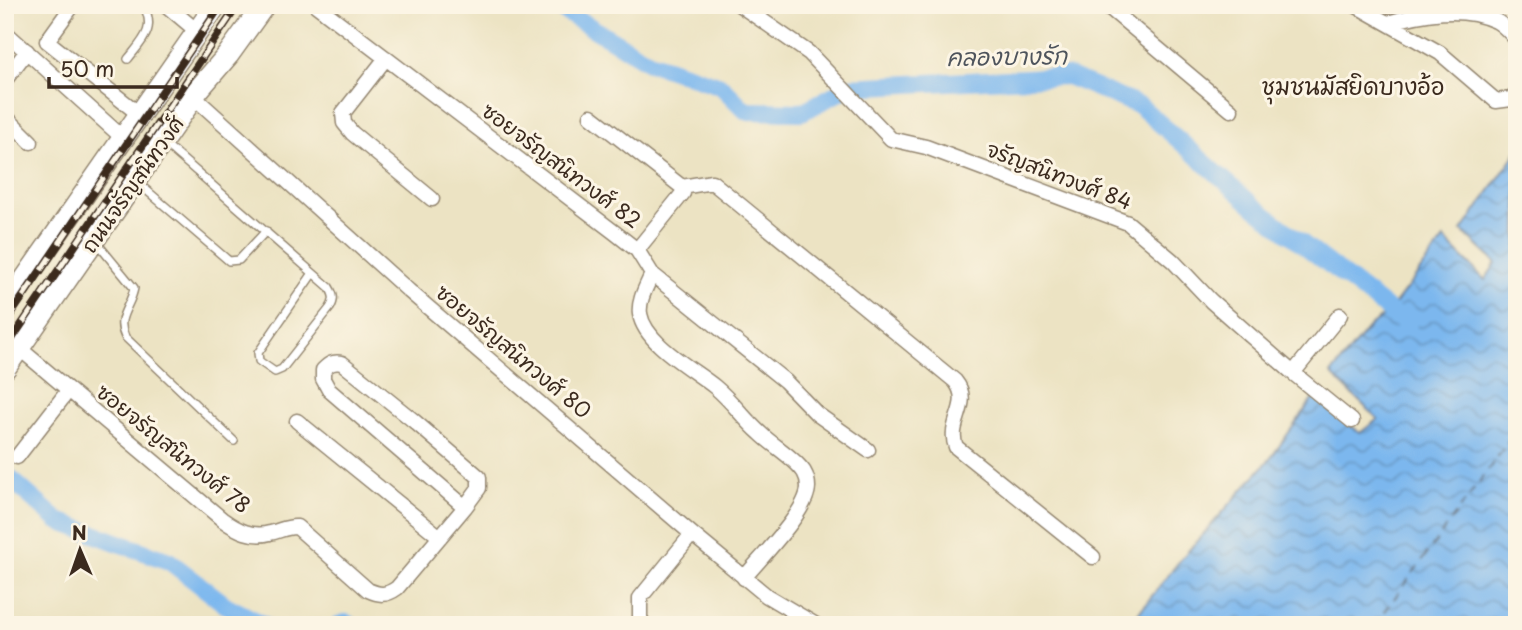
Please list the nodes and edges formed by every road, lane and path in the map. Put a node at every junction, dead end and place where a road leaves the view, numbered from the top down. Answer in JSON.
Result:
{"nodes":[{"id":1,"x":73,"y":5,"type":"edge"},
{"id":2,"x":143,"y":5,"type":"edge"},
{"id":3,"x":166,"y":5,"type":"edge"},
{"id":4,"x":216,"y":5,"type":"edge"},
{"id":5,"x":264,"y":5,"type":"edge"},
{"id":6,"x":316,"y":5,"type":"edge"},
{"id":7,"x":740,"y":5,"type":"edge"},
{"id":8,"x":1106,"y":5,"type":"edge"},
{"id":9,"x":1355,"y":5,"type":"edge"},
{"id":10,"x":1388,"y":23,"type":"junction"},
{"id":11,"x":5,"y":32,"type":"edge"},
{"id":12,"x":198,"y":32,"type":"junction"},
{"id":13,"x":1517,"y":40,"type":"edge"},
{"id":14,"x":27,"y":51,"type":"junction"},
{"id":15,"x":386,"y":58,"type":"junction"},
{"id":16,"x":128,"y":59,"type":"dead end"},
{"id":17,"x":5,"y":80,"type":"edge"},
{"id":18,"x":1517,"y":94,"type":"edge"},
{"id":19,"x":194,"y":97,"type":"junction"},
{"id":20,"x":1231,"y":110,"type":"dead end"},
{"id":21,"x":139,"y":114,"type":"junction"},
{"id":22,"x":5,"y":116,"type":"edge"},
{"id":23,"x":591,"y":116,"type":"dead end"},
{"id":24,"x":122,"y":138,"type":"junction"},
{"id":25,"x":31,"y":142,"type":"dead end"},
{"id":26,"x":164,"y":142,"type":"junction"},
{"id":27,"x":136,"y":180,"type":"junction"},
{"id":28,"x":682,"y":187,"type":"junction"},
{"id":29,"x":432,"y":199,"type":"dead end"},
{"id":30,"x":266,"y":231,"type":"junction"},
{"id":31,"x":94,"y":240,"type":"junction"},
{"id":32,"x":637,"y":250,"type":"junction"},
{"id":33,"x":313,"y":273,"type":"junction"},
{"id":34,"x":652,"y":274,"type":"junction"},
{"id":35,"x":5,"y":308,"type":"edge"},
{"id":36,"x":1340,"y":315,"type":"dead end"},
{"id":37,"x":19,"y":348,"type":"junction"},
{"id":38,"x":5,"y":368,"type":"edge"},
{"id":39,"x":1293,"y":373,"type":"junction"},
{"id":40,"x":68,"y":391,"type":"junction"},
{"id":41,"x":297,"y":421,"type":"dead end"},
{"id":42,"x":1352,"y":421,"type":"dead end"},
{"id":43,"x":234,"y":441,"type":"dead end"},
{"id":44,"x":868,"y":450,"type":"dead end"},
{"id":45,"x":17,"y":457,"type":"dead end"},
{"id":46,"x":466,"y":507,"type":"junction"},
{"id":47,"x":692,"y":534,"type":"junction"},
{"id":48,"x":440,"y":537,"type":"junction"},
{"id":49,"x":1093,"y":557,"type":"dead end"},
{"id":50,"x":744,"y":578,"type":"junction"},
{"id":51,"x":644,"y":625,"type":"edge"},
{"id":52,"x":816,"y":625,"type":"edge"}],
"edges":[{"from":1,"to":21,"type":"street"},
{"from":2,"to":16,"type":"lane"},
{"from":3,"to":12,"type":"street"},
{"from":4,"to":12,"type":"main road","name":"ถนนจรัญสนิทวงศ์"},
{"from":5,"to":19,"type":"main road","name":"ถนนจรัญสนิทวงศ์"},
{"from":6,"to":15,"type":"street","name":"ซอยจรัญสนิทวงศ์ 82"},
{"from":7,"to":39,"type":"street","name":"จรัญสนิทวงศ์ 84"},
{"from":8,"to":20,"type":"street"},
{"from":9,"to":10,"type":"street"},
{"from":10,"to":13,"type":"street"},
{"from":10,"to":18,"type":"street"},
{"from":11,"to":14,"type":"street"},
{"from":12,"to":21,"type":"main road","name":"ถนนจรัญสนิทวงศ์"},
{"from":14,"to":17,"type":"street"},
{"from":14,"to":24,"type":"street"},
{"from":15,"to":29,"type":"street"},
{"from":15,"to":32,"type":"street","name":"ซอยจรัญสนิทวงศ์ 82"},
{"from":19,"to":26,"type":"main road","name":"ถนนจรัญสนิทวงศ์"},
{"from":19,"to":47,"type":"street","name":"ซอยจรัญสนิทวงศ์ 80"},
{"from":21,"to":24,"type":"main road","name":"ถนนจรัญสนิทวงศ์"},
{"from":22,"to":25,"type":"street"},
{"from":23,"to":28,"type":"street"},
{"from":24,"to":35,"type":"main road","name":"ถนนจรัญสนิทวงศ์"},
{"from":26,"to":27,"type":"main road","name":"ถนนจรัญสนิทวงศ์"},
{"from":26,"to":30,"type":"lane"},
{"from":27,"to":30,"type":"lane"},
{"from":27,"to":31,"type":"main road","name":"ถนนจรัญสนิทวงศ์"},
{"from":28,"to":32,"type":"street"},
{"from":28,"to":49,"type":"street"},
{"from":30,"to":33,"type":"lane"},
{"from":31,"to":37,"type":"main road","name":"ถนนจรัญสนิทวงศ์"},
{"from":31,"to":43,"type":"lane"},
{"from":32,"to":34,"type":"street","name":"ซอยจรัญสนิทวงศ์ 82"},
{"from":33,"to":33,"type":"lane"},
{"from":34,"to":44,"type":"street","name":"ซอยจรัญสนิทวงศ์ 82"},
{"from":34,"to":50,"type":"street"},
{"from":36,"to":39,"type":"street"},
{"from":37,"to":38,"type":"main road","name":"ถนนจรัญสนิทวงศ์"},
{"from":37,"to":40,"type":"street","name":"ซอยจรัญสนิทวงศ์ 78"},
{"from":39,"to":42,"type":"street","name":"จรัญสนิทวงศ์ 84"},
{"from":40,"to":45,"type":"street"},
{"from":40,"to":48,"type":"street","name":"ซอยจรัญสนิทวงศ์ 78"},
{"from":41,"to":48,"type":"street"},
{"from":46,"to":46,"type":"street","name":"ซอยจรัญสนิทวงศ์ 78"},
{"from":46,"to":48,"type":"street","name":"ซอยจรัญสนิทวงศ์ 78"},
{"from":47,"to":50,"type":"street","name":"ซอยจรัญสนิทวงศ์ 80"},
{"from":47,"to":51,"type":"street"},
{"from":50,"to":52,"type":"street","name":"ซอยจรัญสนิทวงศ์ 80"}]}
